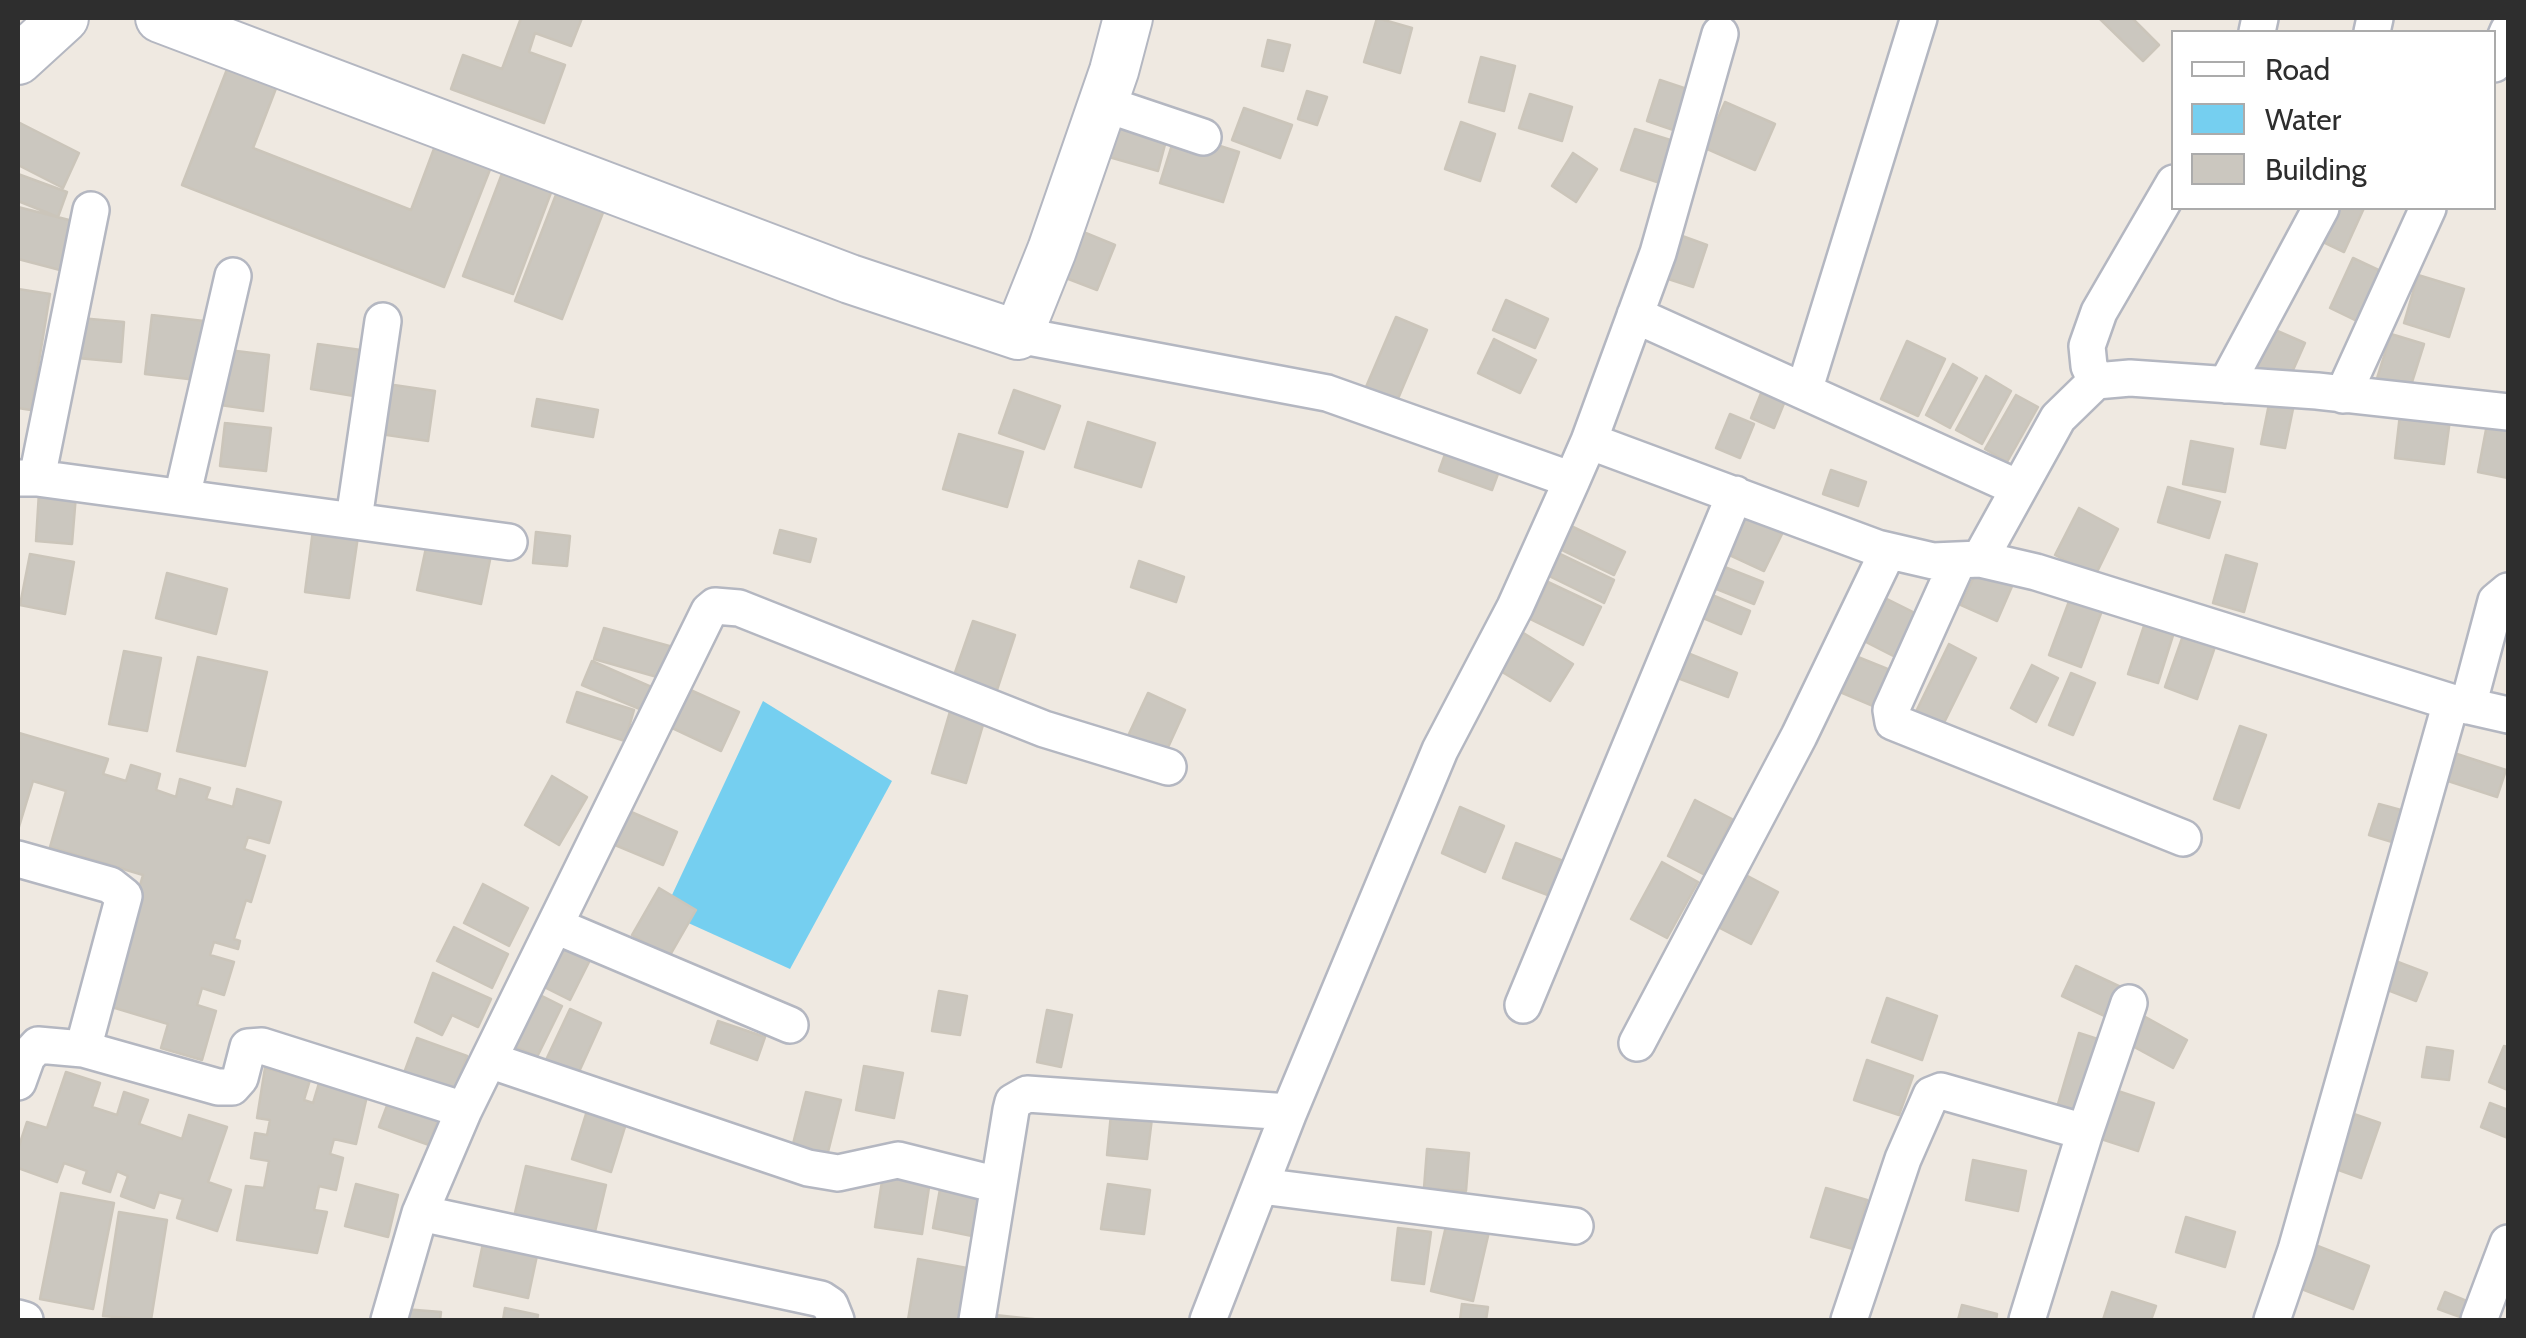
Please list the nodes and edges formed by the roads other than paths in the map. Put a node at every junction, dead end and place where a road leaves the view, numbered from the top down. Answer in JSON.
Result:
{"nodes":[{"id":1,"x":64,"y":18,"type":"edge"},
{"id":2,"x":160,"y":18,"type":"edge"},
{"id":3,"x":1128,"y":18,"type":"edge"},
{"id":4,"x":1920,"y":18,"type":"edge"},
{"id":5,"x":2508,"y":31,"type":"edge"},
{"id":6,"x":1720,"y":34,"type":"dead end"},
{"id":7,"x":2496,"y":59,"type":"edge"},
{"id":8,"x":18,"y":60,"type":"edge"},
{"id":9,"x":1102,"y":103,"type":"junction"},
{"id":10,"x":1203,"y":137,"type":"dead end"},
{"id":11,"x":2171,"y":187,"type":"edge"},
{"id":12,"x":91,"y":210,"type":"dead end"},
{"id":13,"x":2321,"y":210,"type":"edge"},
{"id":14,"x":2427,"y":210,"type":"edge"},
{"id":15,"x":233,"y":276,"type":"dead end"},
{"id":16,"x":1635,"y":314,"type":"junction"},
{"id":17,"x":383,"y":321,"type":"dead end"},
{"id":18,"x":1018,"y":335,"type":"junction"},
{"id":19,"x":2096,"y":381,"type":"junction"},
{"id":20,"x":2226,"y":385,"type":"junction"},
{"id":21,"x":1804,"y":391,"type":"junction"},
{"id":22,"x":2343,"y":395,"type":"junction"},
{"id":23,"x":2508,"y":412,"type":"edge"},
{"id":24,"x":1590,"y":441,"type":"junction"},
{"id":25,"x":28,"y":478,"type":"edge"},
{"id":26,"x":1572,"y":480,"type":"junction"},
{"id":27,"x":2018,"y":488,"type":"junction"},
{"id":28,"x":1734,"y":494,"type":"junction"},
{"id":29,"x":182,"y":497,"type":"junction"},
{"id":30,"x":354,"y":519,"type":"junction"},
{"id":31,"x":509,"y":542,"type":"dead end"},
{"id":32,"x":1888,"y":551,"type":"junction"},
{"id":33,"x":1969,"y":560,"type":"junction"},
{"id":34,"x":2508,"y":591,"type":"edge"},
{"id":35,"x":2459,"y":704,"type":"junction"},
{"id":36,"x":2508,"y":716,"type":"edge"},
{"id":37,"x":1168,"y":767,"type":"dead end"},
{"id":38,"x":2182,"y":838,"type":"dead end"},
{"id":39,"x":18,"y":859,"type":"edge"},
{"id":40,"x":556,"y":926,"type":"junction"},
{"id":41,"x":2129,"y":1004,"type":"dead end"},
{"id":42,"x":1523,"y":1005,"type":"dead end"},
{"id":43,"x":790,"y":1025,"type":"dead end"},
{"id":44,"x":1637,"y":1043,"type":"dead end"},
{"id":45,"x":83,"y":1049,"type":"junction"},
{"id":46,"x":489,"y":1060,"type":"junction"},
{"id":47,"x":18,"y":1082,"type":"edge"},
{"id":48,"x":464,"y":1110,"type":"junction"},
{"id":49,"x":1289,"y":1112,"type":"junction"},
{"id":50,"x":2084,"y":1132,"type":"junction"},
{"id":51,"x":998,"y":1185,"type":"junction"},
{"id":52,"x":1261,"y":1186,"type":"junction"},
{"id":53,"x":420,"y":1213,"type":"junction"},
{"id":54,"x":1575,"y":1226,"type":"dead end"},
{"id":55,"x":2508,"y":1243,"type":"edge"},
{"id":56,"x":18,"y":1318,"type":"edge"},
{"id":57,"x":25,"y":1320,"type":"edge"},
{"id":58,"x":389,"y":1320,"type":"edge"},
{"id":59,"x":836,"y":1320,"type":"edge"},
{"id":60,"x":977,"y":1320,"type":"edge"},
{"id":61,"x":1208,"y":1320,"type":"edge"},
{"id":62,"x":1848,"y":1320,"type":"edge"},
{"id":63,"x":2027,"y":1320,"type":"edge"},
{"id":64,"x":2272,"y":1320,"type":"edge"},
{"id":65,"x":2479,"y":1320,"type":"edge"}],
"edges":[{"from":1,"to":8,"type":"street"},
{"from":2,"to":18,"type":"street"},
{"from":3,"to":9,"type":"street"},
{"from":4,"to":21,"type":"street"},
{"from":5,"to":7,"type":"street"},
{"from":6,"to":16,"type":"street"},
{"from":9,"to":10,"type":"street"},
{"from":9,"to":18,"type":"street"},
{"from":11,"to":19,"type":"street"},
{"from":12,"to":25,"type":"street"},
{"from":13,"to":20,"type":"street"},
{"from":14,"to":22,"type":"street"},
{"from":15,"to":29,"type":"street"},
{"from":16,"to":21,"type":"street"},
{"from":16,"to":24,"type":"street"},
{"from":17,"to":30,"type":"street"},
{"from":18,"to":26,"type":"street"},
{"from":19,"to":20,"type":"street"},
{"from":19,"to":27,"type":"street"},
{"from":20,"to":22,"type":"street"},
{"from":21,"to":27,"type":"street"},
{"from":22,"to":23,"type":"street"},
{"from":24,"to":26,"type":"street"},
{"from":24,"to":28,"type":"street"},
{"from":25,"to":29,"type":"street"},
{"from":26,"to":49,"type":"street"},
{"from":27,"to":33,"type":"street"},
{"from":28,"to":32,"type":"street"},
{"from":28,"to":42,"type":"street"},
{"from":29,"to":30,"type":"street"},
{"from":30,"to":31,"type":"street"},
{"from":32,"to":33,"type":"street"},
{"from":32,"to":44,"type":"street"},
{"from":33,"to":35,"type":"street"},
{"from":33,"to":38,"type":"street"},
{"from":34,"to":35,"type":"street"},
{"from":35,"to":36,"type":"street"},
{"from":35,"to":64,"type":"street"},
{"from":37,"to":40,"type":"street"},
{"from":39,"to":45,"type":"street"},
{"from":40,"to":43,"type":"street"},
{"from":40,"to":46,"type":"street"},
{"from":41,"to":50,"type":"street"},
{"from":45,"to":47,"type":"street"},
{"from":45,"to":48,"type":"street"},
{"from":46,"to":48,"type":"street"},
{"from":46,"to":51,"type":"street"},
{"from":48,"to":53,"type":"street"},
{"from":49,"to":51,"type":"street"},
{"from":49,"to":52,"type":"street"},
{"from":50,"to":62,"type":"street"},
{"from":50,"to":63,"type":"street"},
{"from":51,"to":60,"type":"street"},
{"from":52,"to":54,"type":"street"},
{"from":52,"to":61,"type":"street"},
{"from":53,"to":58,"type":"street"},
{"from":53,"to":59,"type":"street"},
{"from":55,"to":65,"type":"street"},
{"from":56,"to":57,"type":"street"}]}
